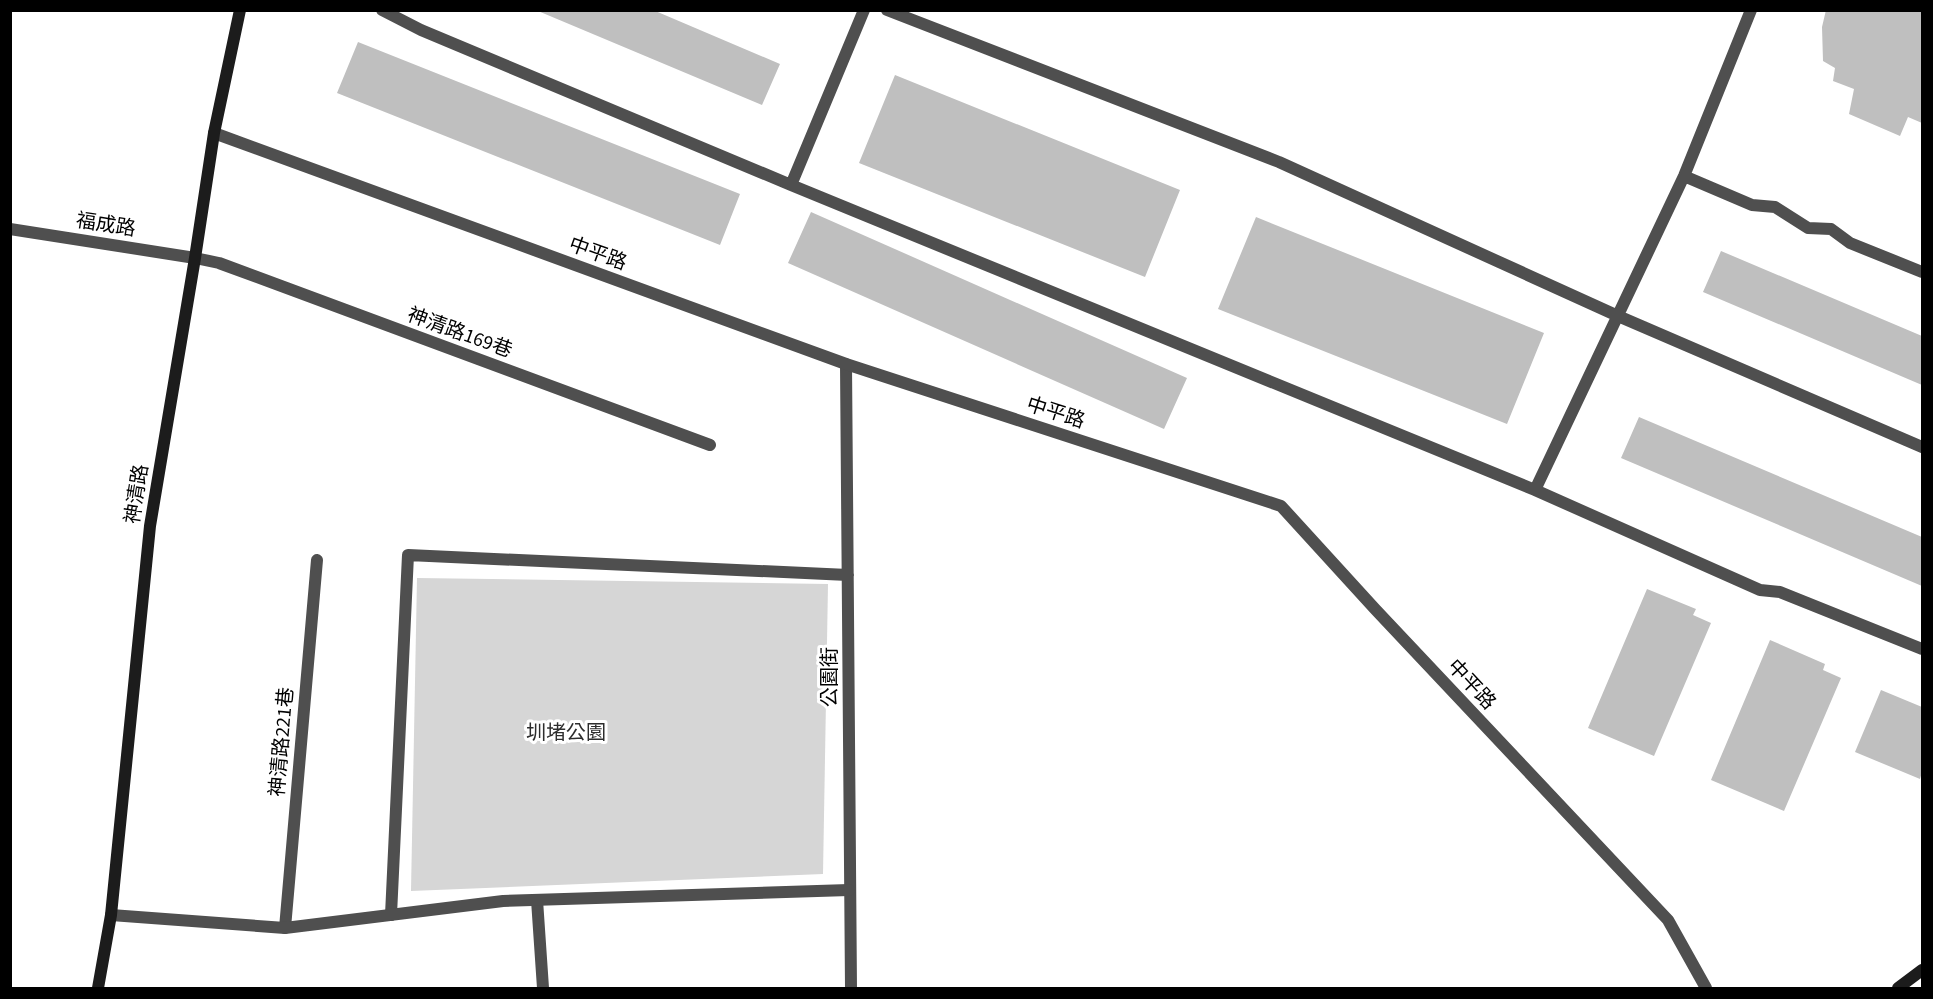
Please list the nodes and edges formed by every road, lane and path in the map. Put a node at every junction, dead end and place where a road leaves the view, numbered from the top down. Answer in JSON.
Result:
{"nodes":[{"id":1,"x":240,"y":10,"type":"edge"},
{"id":2,"x":382,"y":10,"type":"edge"},
{"id":3,"x":864,"y":10,"type":"edge"},
{"id":4,"x":887,"y":10,"type":"edge"},
{"id":5,"x":1751,"y":10,"type":"edge"},
{"id":6,"x":214,"y":133,"type":"junction"},
{"id":7,"x":1684,"y":176,"type":"junction"},
{"id":8,"x":790,"y":186,"type":"junction"},
{"id":9,"x":10,"y":229,"type":"edge"},
{"id":10,"x":195,"y":258,"type":"junction"},
{"id":11,"x":1923,"y":272,"type":"edge"},
{"id":12,"x":1618,"y":316,"type":"junction"},
{"id":13,"x":846,"y":364,"type":"junction"},
{"id":14,"x":710,"y":445,"type":"dead end"},
{"id":15,"x":1923,"y":447,"type":"edge"},
{"id":16,"x":1535,"y":490,"type":"junction"},
{"id":17,"x":317,"y":560,"type":"dead end"},
{"id":18,"x":848,"y":575,"type":"junction"},
{"id":19,"x":1923,"y":649,"type":"edge"},
{"id":20,"x":849,"y":890,"type":"junction"},
{"id":21,"x":537,"y":900,"type":"junction"},
{"id":22,"x":111,"y":915,"type":"junction"},
{"id":23,"x":391,"y":915,"type":"junction"},
{"id":24,"x":285,"y":928,"type":"junction"},
{"id":25,"x":1923,"y":970,"type":"edge"},
{"id":26,"x":98,"y":988,"type":"edge"},
{"id":27,"x":543,"y":988,"type":"edge"},
{"id":28,"x":851,"y":988,"type":"edge"},
{"id":29,"x":1706,"y":988,"type":"edge"},
{"id":30,"x":1898,"y":988,"type":"edge"}],
"edges":[{"from":1,"to":6,"type":"street","name":"神清路"},
{"from":2,"to":8,"type":"street"},
{"from":3,"to":8,"type":"street"},
{"from":4,"to":12,"type":"street"},
{"from":5,"to":7,"type":"street"},
{"from":6,"to":10,"type":"street","name":"神清路"},
{"from":6,"to":13,"type":"street","name":"中平路"},
{"from":7,"to":11,"type":"street"},
{"from":7,"to":12,"type":"street"},
{"from":8,"to":16,"type":"street"},
{"from":9,"to":10,"type":"street","name":"福成路"},
{"from":10,"to":14,"type":"street","name":"神清路169巷"},
{"from":10,"to":22,"type":"street","name":"神清路"},
{"from":12,"to":15,"type":"street"},
{"from":12,"to":16,"type":"street"},
{"from":13,"to":18,"type":"street","name":"公園街"},
{"from":13,"to":29,"type":"street","name":"中平路"},
{"from":16,"to":19,"type":"street"},
{"from":17,"to":24,"type":"street","name":"神清路221巷"},
{"from":18,"to":20,"type":"street","name":"公園街"},
{"from":18,"to":23,"type":"street"},
{"from":20,"to":21,"type":"street"},
{"from":20,"to":28,"type":"street","name":"公園街"},
{"from":21,"to":23,"type":"street"},
{"from":21,"to":27,"type":"street"},
{"from":22,"to":24,"type":"street"},
{"from":22,"to":26,"type":"street","name":"神清路"},
{"from":23,"to":24,"type":"street"},
{"from":25,"to":30,"type":"street"}]}
